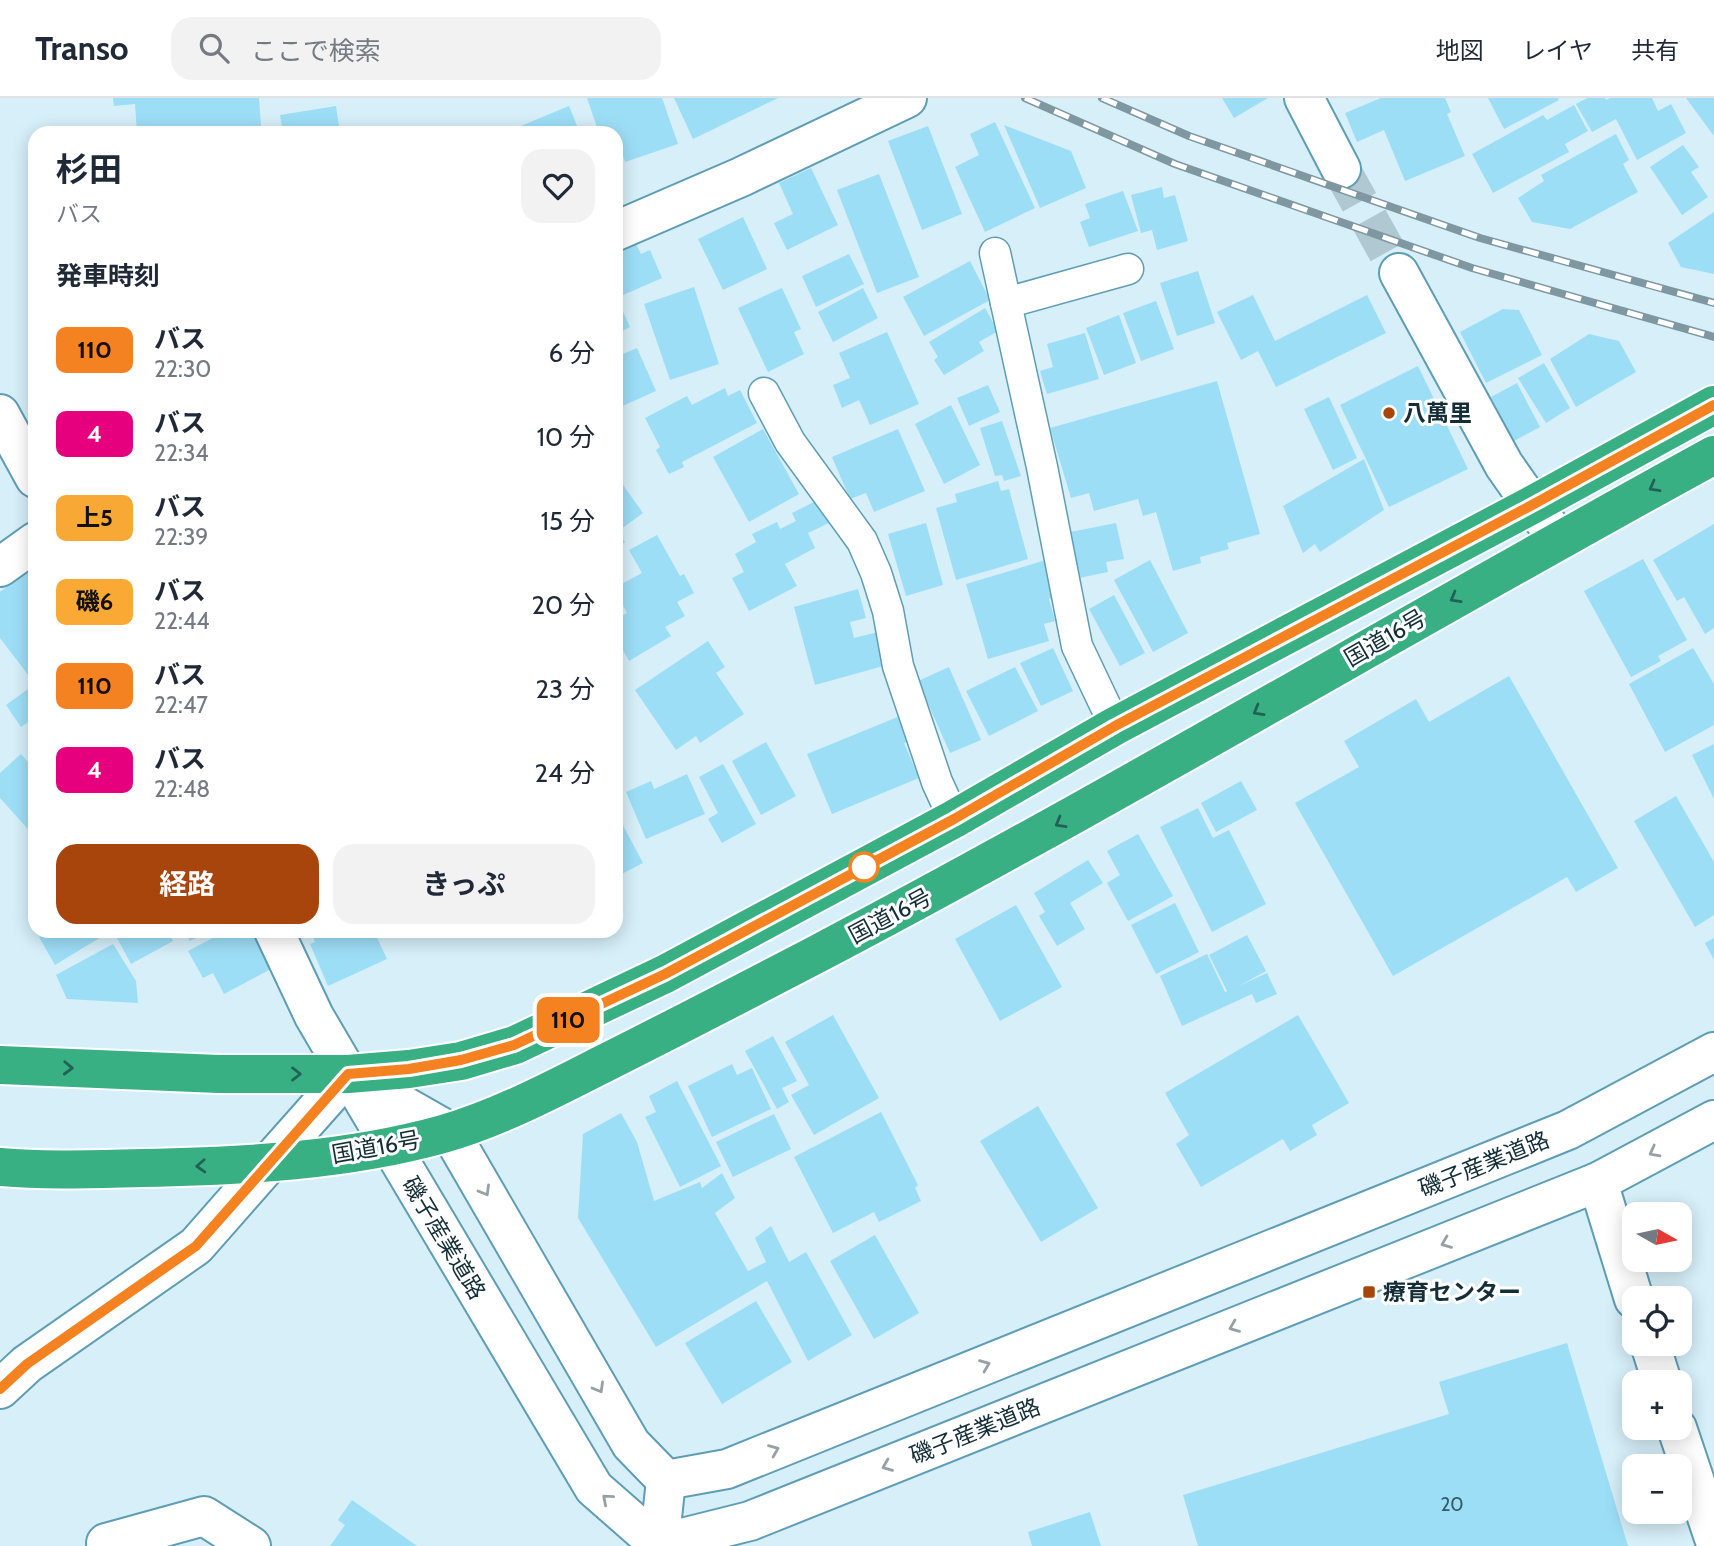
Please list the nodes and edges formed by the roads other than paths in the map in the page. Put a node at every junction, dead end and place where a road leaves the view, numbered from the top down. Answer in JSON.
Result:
{"nodes":[{"id":1,"x":907,"y":98,"type":"edge"},
{"id":2,"x":1304,"y":98,"type":"edge"},
{"id":3,"x":1341,"y":169,"type":"tunnel mouth"},
{"id":4,"x":623,"y":228,"type":"edge"},
{"id":5,"x":995,"y":253,"type":"dead end"},
{"id":6,"x":1128,"y":269,"type":"dead end"},
{"id":7,"x":1399,"y":273,"type":"tunnel mouth"},
{"id":8,"x":1006,"y":303,"type":"junction"},
{"id":9,"x":764,"y":393,"type":"dead end"},
{"id":10,"x":1714,"y":405,"type":"edge"},
{"id":11,"x":0,"y":414,"type":"edge"},
{"id":12,"x":1714,"y":455,"type":"edge"},
{"id":13,"x":28,"y":465,"type":"edge"},
{"id":14,"x":1532,"y":505,"type":"junction"},
{"id":15,"x":1559,"y":539,"type":"junction"},
{"id":16,"x":28,"y":546,"type":"edge"},
{"id":17,"x":0,"y":567,"type":"edge"},
{"id":18,"x":1115,"y":726,"type":"junction"},
{"id":19,"x":954,"y":819,"type":"junction"},
{"id":20,"x":277,"y":938,"type":"edge"},
{"id":21,"x":1714,"y":1052,"type":"edge"},
{"id":22,"x":0,"y":1065,"type":"edge"},
{"id":23,"x":348,"y":1074,"type":"junction"},
{"id":24,"x":1714,"y":1119,"type":"edge"},
{"id":25,"x":450,"y":1132,"type":"junction"},
{"id":26,"x":390,"y":1148,"type":"junction"},
{"id":27,"x":269,"y":1163,"type":"junction"},
{"id":28,"x":0,"y":1167,"type":"edge"},
{"id":29,"x":1598,"y":1182,"type":"junction"},
{"id":30,"x":1630,"y":1286,"type":"edge"},
{"id":31,"x":0,"y":1389,"type":"edge"},
{"id":32,"x":1682,"y":1440,"type":"edge"},
{"id":33,"x":666,"y":1480,"type":"junction"},
{"id":34,"x":1714,"y":1538,"type":"edge"},
{"id":35,"x":659,"y":1545,"type":"edge"},
{"id":36,"x":107,"y":1546,"type":"edge"},
{"id":37,"x":251,"y":1546,"type":"edge"}],
"edges":[{"from":1,"to":4,"type":"street"},
{"from":2,"to":3,"type":"street"},
{"from":5,"to":8,"type":"lane"},
{"from":6,"to":8,"type":"lane"},
{"from":7,"to":14,"type":"street"},
{"from":8,"to":18,"type":"lane"},
{"from":9,"to":19,"type":"lane"},
{"from":10,"to":14,"type":"highway","name":"国道16号"},
{"from":11,"to":13,"type":"street"},
{"from":12,"to":15,"type":"highway","name":"国道16号","one_way":true},
{"from":14,"to":15,"type":"street"},
{"from":14,"to":18,"type":"highway","name":"国道16号"},
{"from":15,"to":25,"type":"highway","name":"国道16号","one_way":true},
{"from":16,"to":17,"type":"street"},
{"from":18,"to":19,"type":"highway","name":"国道16号"},
{"from":19,"to":23,"type":"highway","name":"国道16号"},
{"from":20,"to":23,"type":"street","name":"磯子産業道路"},
{"from":33,"to":21,"type":"street","name":"磯子産業道路","one_way":true},
{"from":22,"to":23,"type":"highway","name":"国道16号","one_way":true},
{"from":23,"to":25,"type":"street"},
{"from":23,"to":26,"type":"street","name":"磯子産業道路"},
{"from":23,"to":27,"type":"street"},
{"from":24,"to":29,"type":"street","name":"磯子産業道路","one_way":true},
{"from":25,"to":26,"type":"highway","name":"国道16号"},
{"from":25,"to":33,"type":"street","one_way":true},
{"from":26,"to":27,"type":"highway","name":"国道16号"},
{"from":35,"to":26,"type":"street","name":"磯子産業道路","one_way":true},
{"from":27,"to":28,"type":"highway","name":"国道16号","one_way":true},
{"from":27,"to":31,"type":"street"},
{"from":29,"to":30,"type":"street"},
{"from":29,"to":35,"type":"street","name":"磯子産業道路","one_way":true},
{"from":32,"to":34,"type":"street"},
{"from":33,"to":35,"type":"street"},
{"from":36,"to":37,"type":"street"}]}
